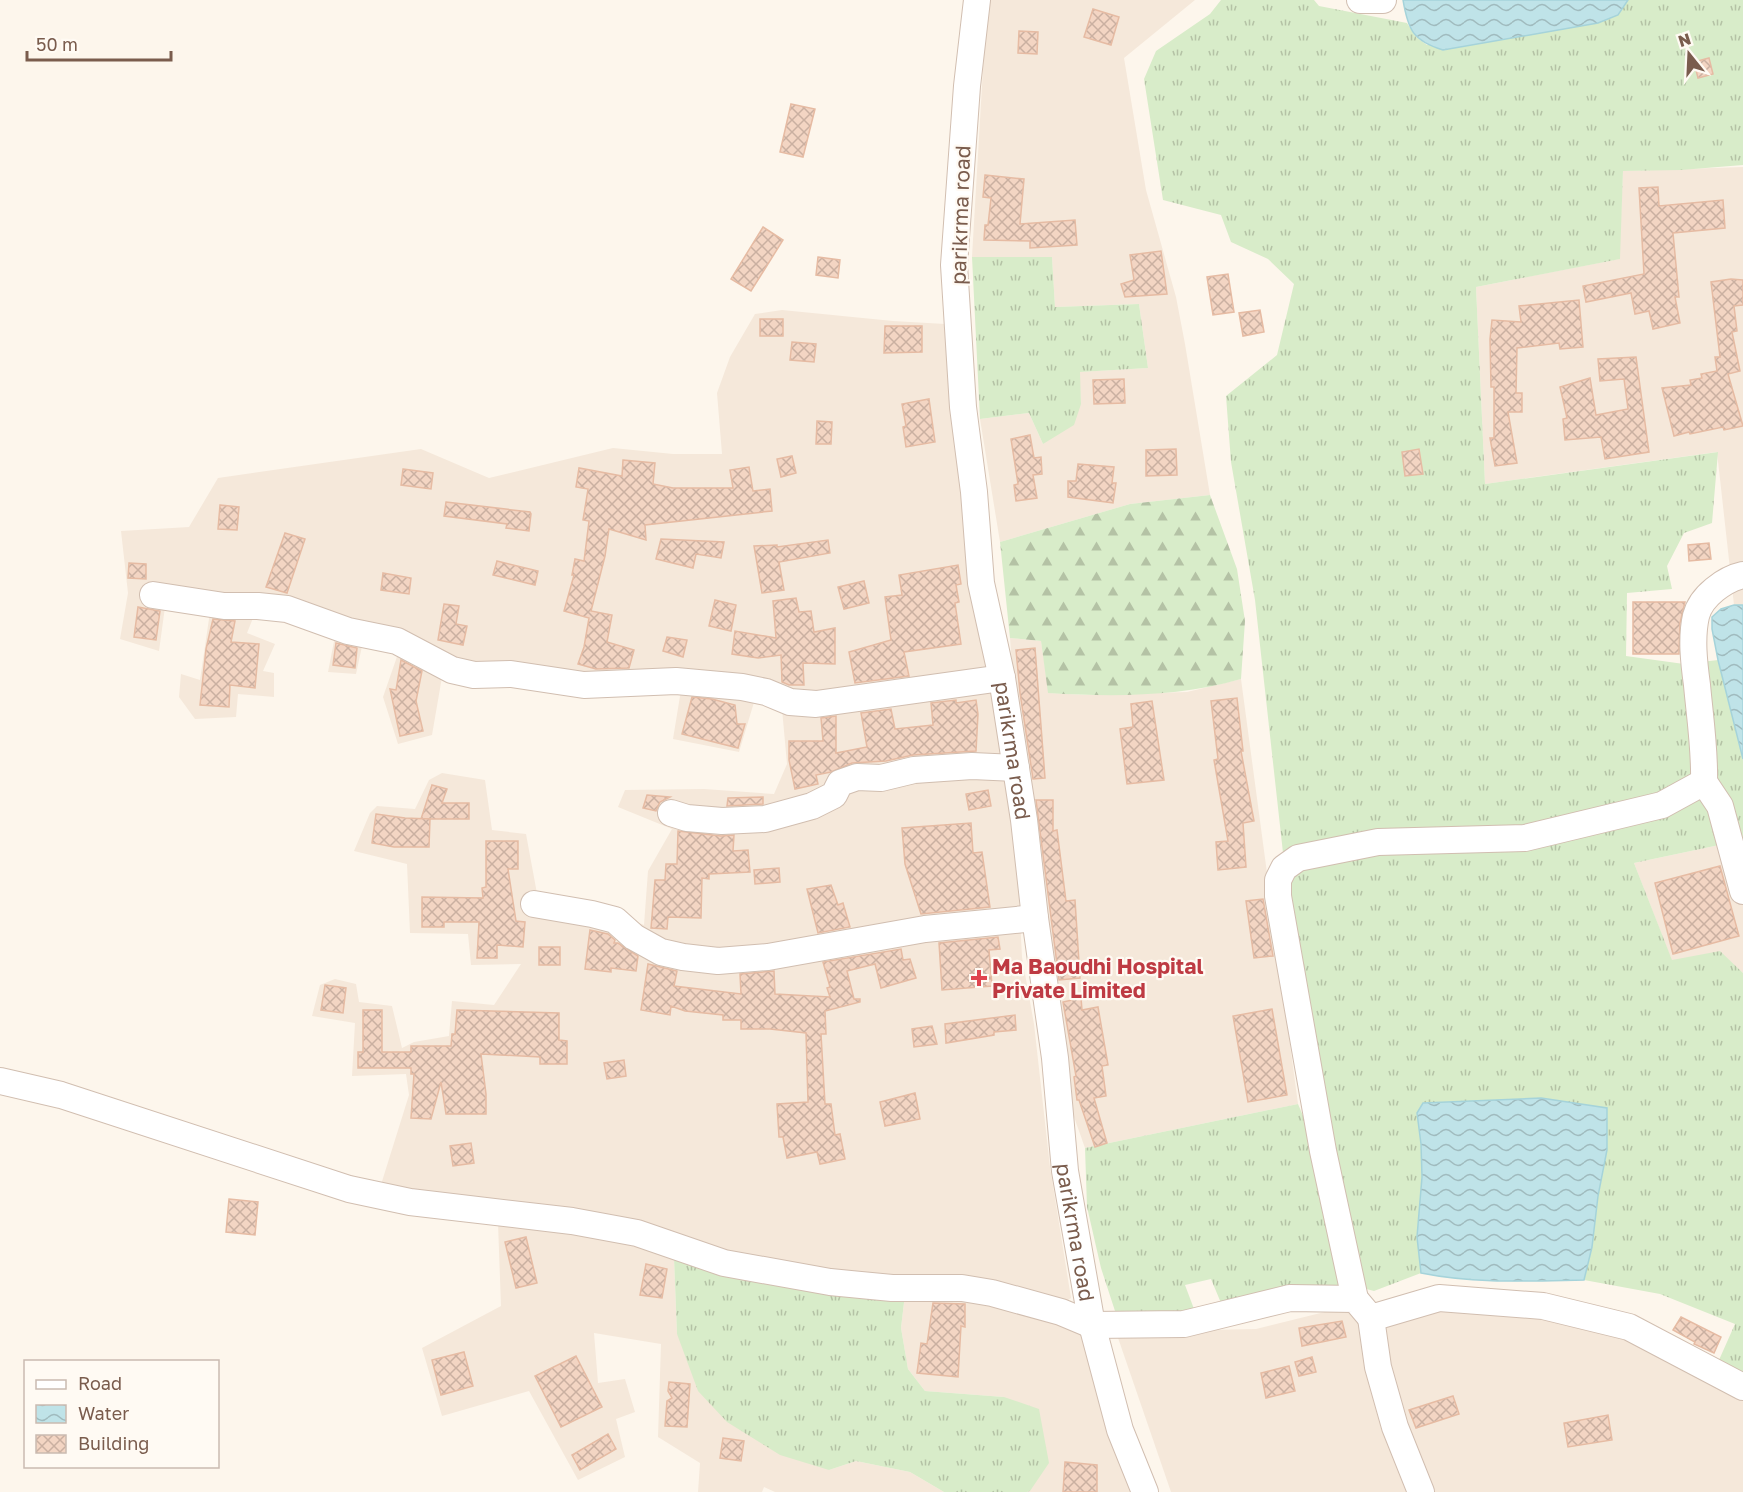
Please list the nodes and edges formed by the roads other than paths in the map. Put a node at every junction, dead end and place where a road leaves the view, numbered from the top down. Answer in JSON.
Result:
{"nodes":[{"id":1,"x":977,"y":0,"type":"edge"},
{"id":2,"x":1360,"y":0,"type":"edge"},
{"id":3,"x":1390,"y":1,"type":"edge"},
{"id":4,"x":1743,"y":575,"type":"edge"},
{"id":5,"x":153,"y":594,"type":"dead end"},
{"id":6,"x":1002,"y":678,"type":"junction"},
{"id":7,"x":1016,"y":768,"type":"junction"},
{"id":8,"x":1704,"y":782,"type":"junction"},
{"id":9,"x":671,"y":813,"type":"dead end"},
{"id":10,"x":1743,"y":891,"type":"edge"},
{"id":11,"x":534,"y":904,"type":"dead end"},
{"id":12,"x":1035,"y":918,"type":"junction"},
{"id":13,"x":0,"y":1081,"type":"edge"},
{"id":14,"x":1355,"y":1299,"type":"junction"},
{"id":15,"x":1371,"y":1318,"type":"junction"},
{"id":16,"x":1092,"y":1325,"type":"junction"},
{"id":17,"x":1743,"y":1387,"type":"edge"},
{"id":18,"x":1145,"y":1492,"type":"edge"},
{"id":19,"x":1420,"y":1492,"type":"edge"}],
"edges":[{"from":1,"to":6,"type":"street","name":"parikrma road"},
{"from":2,"to":3,"type":"street"},
{"from":4,"to":8,"type":"street"},
{"from":5,"to":6,"type":"street"},
{"from":6,"to":7,"type":"street","name":"parikrma road"},
{"from":7,"to":9,"type":"street"},
{"from":7,"to":12,"type":"street","name":"parikrma road"},
{"from":8,"to":10,"type":"street"},
{"from":8,"to":14,"type":"street"},
{"from":11,"to":12,"type":"street"},
{"from":12,"to":16,"type":"street","name":"parikrma road"},
{"from":13,"to":16,"type":"street"},
{"from":14,"to":15,"type":"street"},
{"from":14,"to":16,"type":"street"},
{"from":15,"to":17,"type":"street"},
{"from":15,"to":19,"type":"street"},
{"from":16,"to":18,"type":"street","name":"parikrma road"}]}
